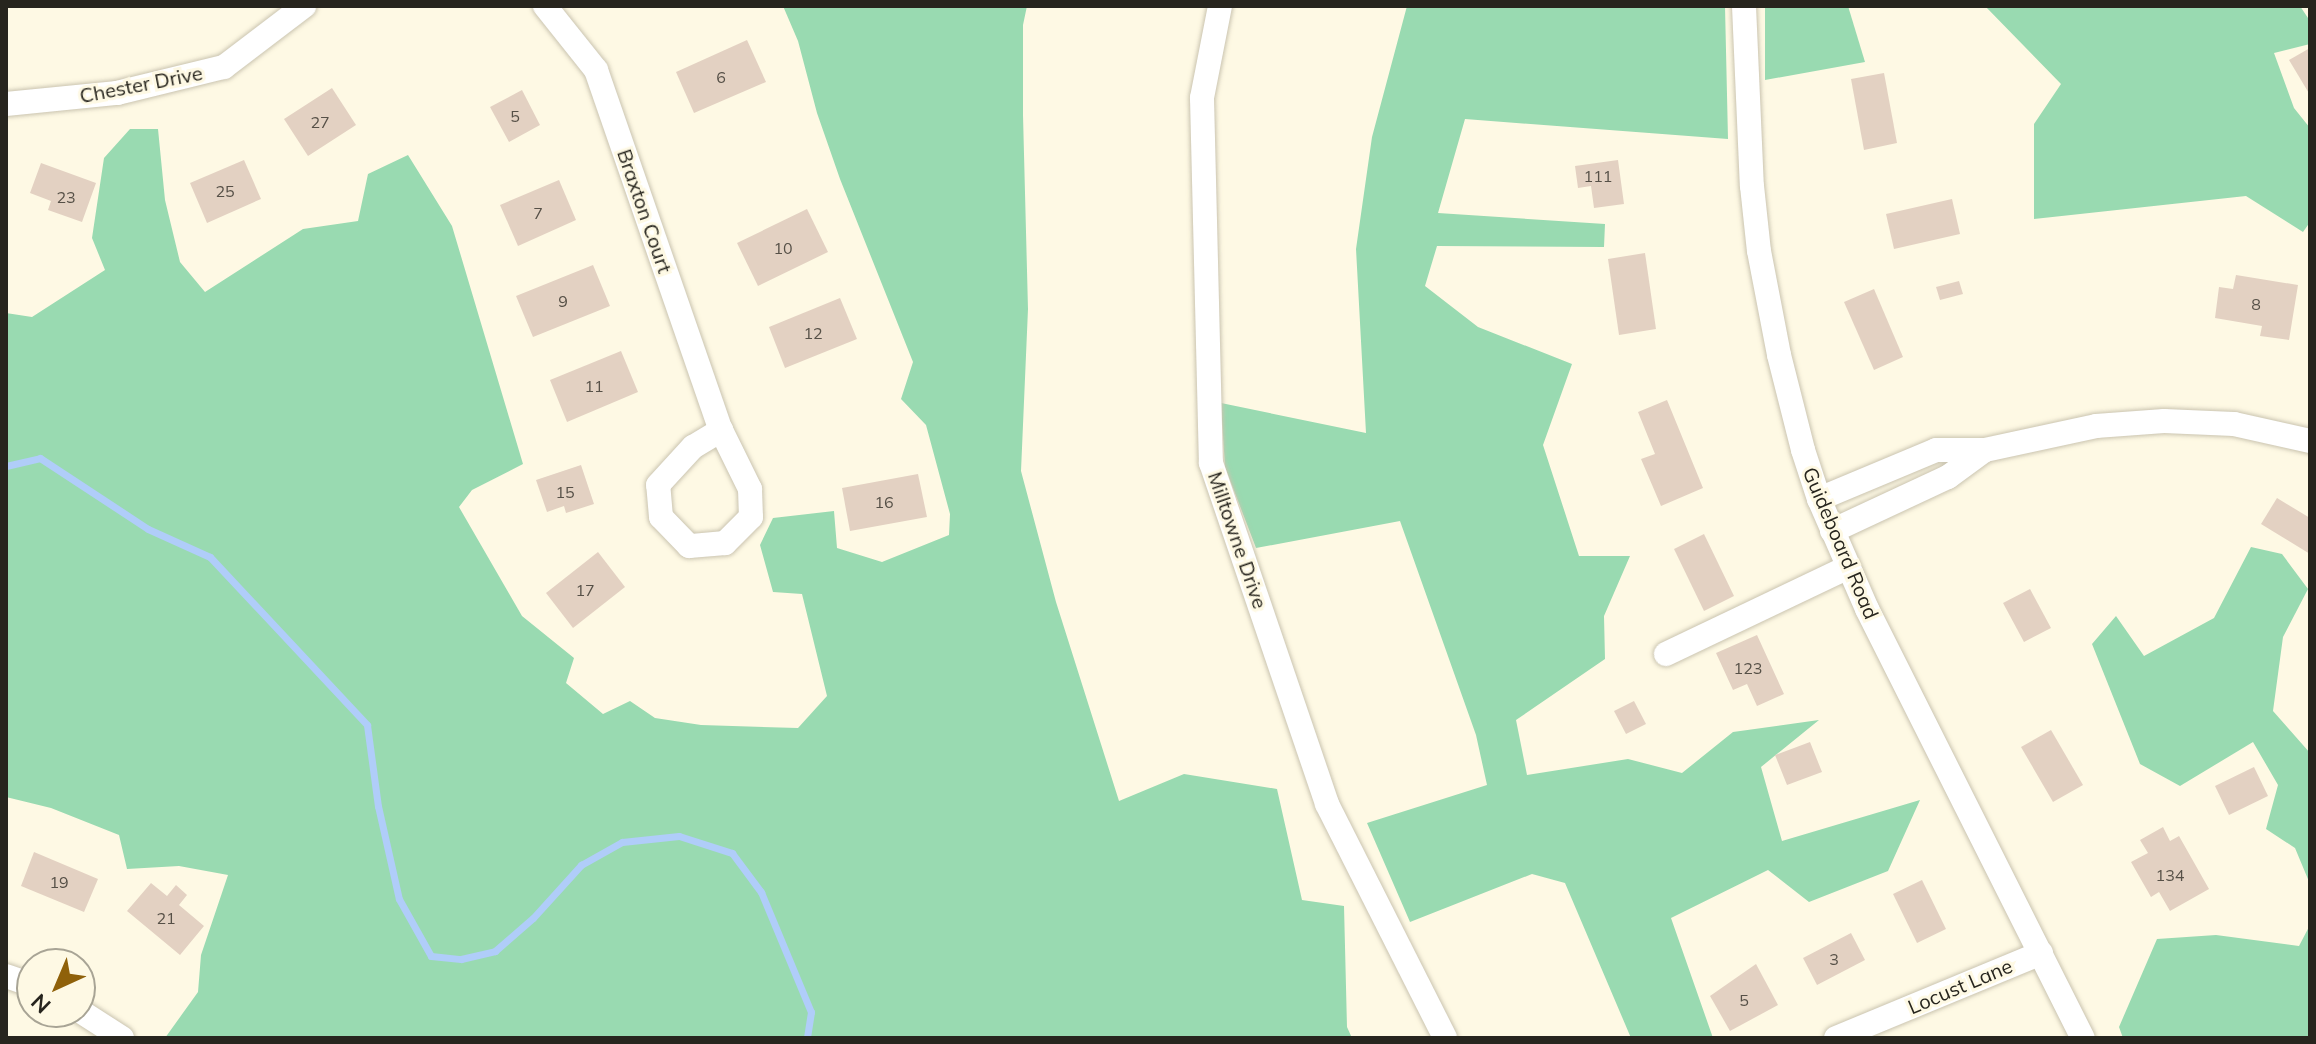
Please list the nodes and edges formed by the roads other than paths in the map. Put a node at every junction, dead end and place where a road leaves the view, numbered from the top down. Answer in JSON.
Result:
{"nodes":[{"id":1,"x":304,"y":6,"type":"edge"},
{"id":2,"x":545,"y":6,"type":"edge"},
{"id":3,"x":1220,"y":6,"type":"edge"},
{"id":4,"x":1744,"y":6,"type":"edge"},
{"id":5,"x":6,"y":104,"type":"edge"},
{"id":6,"x":721,"y":430,"type":"junction"},
{"id":7,"x":2310,"y":441,"type":"edge"},
{"id":8,"x":1985,"y":450,"type":"junction"},
{"id":9,"x":1819,"y":499,"type":"junction"},
{"id":10,"x":1832,"y":531,"type":"junction"},
{"id":11,"x":1848,"y":567,"type":"junction"},
{"id":12,"x":1666,"y":654,"type":"dead end"},
{"id":13,"x":2041,"y":953,"type":"junction"},
{"id":14,"x":96,"y":1021,"type":"edge"},
{"id":15,"x":122,"y":1038,"type":"edge"},
{"id":16,"x":1445,"y":1038,"type":"edge"},
{"id":17,"x":1836,"y":1038,"type":"edge"},
{"id":18,"x":2083,"y":1038,"type":"edge"}],
"edges":[{"from":1,"to":5,"type":"street","name":"Chester Drive"},
{"from":2,"to":6,"type":"street","name":"Braxton Court"},
{"from":3,"to":16,"type":"street","name":"Milltowne Drive"},
{"from":4,"to":9,"type":"street","name":"Guideboard Road"},
{"from":6,"to":6,"type":"street","name":"Braxton Court"},
{"from":7,"to":8,"type":"street"},
{"from":8,"to":9,"type":"street"},
{"from":8,"to":10,"type":"street"},
{"from":9,"to":10,"type":"street","name":"Guideboard Road"},
{"from":10,"to":11,"type":"street","name":"Guideboard Road"},
{"from":11,"to":12,"type":"street"},
{"from":11,"to":13,"type":"street","name":"Guideboard Road"},
{"from":13,"to":17,"type":"street","name":"Locust Lane"},
{"from":13,"to":18,"type":"street","name":"Guideboard Road"},
{"from":14,"to":15,"type":"street"}]}
